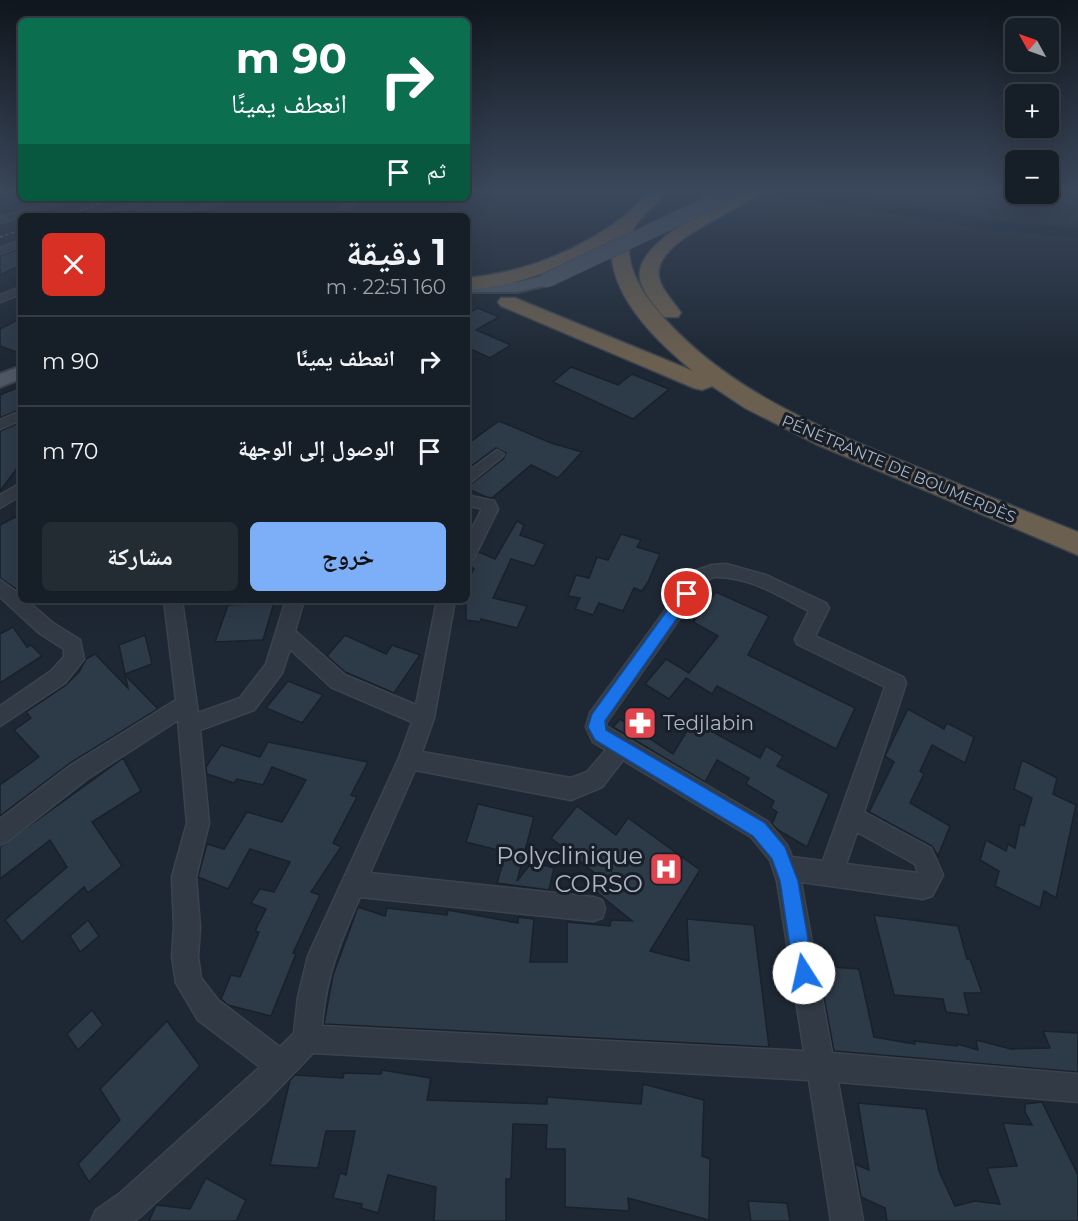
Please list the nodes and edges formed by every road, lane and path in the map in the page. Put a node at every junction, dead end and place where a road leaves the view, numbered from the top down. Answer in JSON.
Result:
{"nodes":[{"id":1,"x":587,"y":247,"type":"edge"},
{"id":2,"x":617,"y":247,"type":"edge"},
{"id":3,"x":621,"y":247,"type":"edge"},
{"id":4,"x":634,"y":247,"type":"edge"},
{"id":5,"x":666,"y":247,"type":"edge"},
{"id":6,"x":2,"y":250,"type":"edge"},
{"id":7,"x":18,"y":253,"type":"edge"},
{"id":8,"x":0,"y":285,"type":"edge"},
{"id":9,"x":488,"y":289,"type":"edge"},
{"id":10,"x":18,"y":290,"type":"edge"},
{"id":11,"x":18,"y":292,"type":"edge"},
{"id":12,"x":0,"y":299,"type":"edge"},
{"id":13,"x":692,"y":344,"type":"junction"},
{"id":14,"x":18,"y":373,"type":"edge"},
{"id":15,"x":0,"y":381,"type":"edge"},
{"id":16,"x":18,"y":416,"type":"edge"},
{"id":17,"x":0,"y":425,"type":"edge"},
{"id":18,"x":801,"y":430,"type":"junction"},
{"id":19,"x":497,"y":454,"type":"dead end"},
{"id":20,"x":470,"y":478,"type":"edge"},
{"id":21,"x":18,"y":490,"type":"edge"},
{"id":22,"x":470,"y":501,"type":"edge"},
{"id":23,"x":0,"y":504,"type":"edge"},
{"id":24,"x":1078,"y":527,"type":"edge"},
{"id":25,"x":1078,"y":544,"type":"edge"},
{"id":26,"x":470,"y":550,"type":"edge"},
{"id":27,"x":0,"y":587,"type":"edge"},
{"id":28,"x":173,"y":603,"type":"edge"},
{"id":29,"x":294,"y":603,"type":"edge"},
{"id":30,"x":445,"y":603,"type":"edge"},
{"id":31,"x":285,"y":633,"type":"junction"},
{"id":32,"x":188,"y":714,"type":"junction"},
{"id":33,"x":0,"y":717,"type":"edge"},
{"id":34,"x":424,"y":718,"type":"junction"},
{"id":35,"x":620,"y":747,"type":"junction"},
{"id":36,"x":409,"y":759,"type":"junction"},
{"id":37,"x":851,"y":817,"type":"junction"},
{"id":38,"x":0,"y":833,"type":"edge"},
{"id":39,"x":784,"y":868,"type":"junction"},
{"id":40,"x":831,"y":874,"type":"junction"},
{"id":41,"x":354,"y":884,"type":"junction"},
{"id":42,"x":593,"y":909,"type":"dead end"},
{"id":43,"x":307,"y":1039,"type":"junction"},
{"id":44,"x":281,"y":1066,"type":"junction"},
{"id":45,"x":820,"y":1066,"type":"junction"},
{"id":46,"x":1078,"y":1088,"type":"edge"},
{"id":47,"x":107,"y":1221,"type":"edge"},
{"id":48,"x":847,"y":1221,"type":"edge"}],
"edges":[{"from":1,"to":9,"type":"highway"},
{"from":2,"to":9,"type":"main road","bridge":true},
{"from":3,"to":18,"type":"highway","name":"PÉNÉTRANTE DE BOUMERDÈS"},
{"from":4,"to":13,"type":"highway","name":"PÉNÉTRANTE DE BOUMERDÈS"},
{"from":5,"to":13,"type":"highway"},
{"from":6,"to":7,"type":"street"},
{"from":8,"to":10,"type":"street"},
{"from":9,"to":18,"type":"highway"},
{"from":11,"to":12,"type":"street"},
{"from":13,"to":24,"type":"highway","name":"PÉNÉTRANTE DE BOUMERDÈS"},
{"from":14,"to":15,"type":"main road"},
{"from":16,"to":17,"type":"street"},
{"from":18,"to":25,"type":"highway","name":"PÉNÉTRANTE DE BOUMERDÈS"},
{"from":19,"to":20,"type":"street"},
{"from":21,"to":23,"type":"street"},
{"from":22,"to":26,"type":"street"},
{"from":27,"to":33,"type":"street"},
{"from":28,"to":32,"type":"street"},
{"from":29,"to":31,"type":"street"},
{"from":30,"to":34,"type":"street"},
{"from":31,"to":32,"type":"street"},
{"from":31,"to":34,"type":"street"},
{"from":32,"to":38,"type":"street"},
{"from":32,"to":44,"type":"street"},
{"from":34,"to":36,"type":"street"},
{"from":35,"to":36,"type":"street"},
{"from":35,"to":37,"type":"street"},
{"from":35,"to":39,"type":"street"},
{"from":36,"to":41,"type":"street"},
{"from":37,"to":40,"type":"street"},
{"from":37,"to":40,"type":"street"},
{"from":39,"to":40,"type":"street"},
{"from":39,"to":45,"type":"street"},
{"from":41,"to":42,"type":"street"},
{"from":41,"to":43,"type":"street"},
{"from":43,"to":44,"type":"street"},
{"from":43,"to":45,"type":"street"},
{"from":44,"to":47,"type":"street"},
{"from":45,"to":46,"type":"street"},
{"from":45,"to":48,"type":"street"}]}
